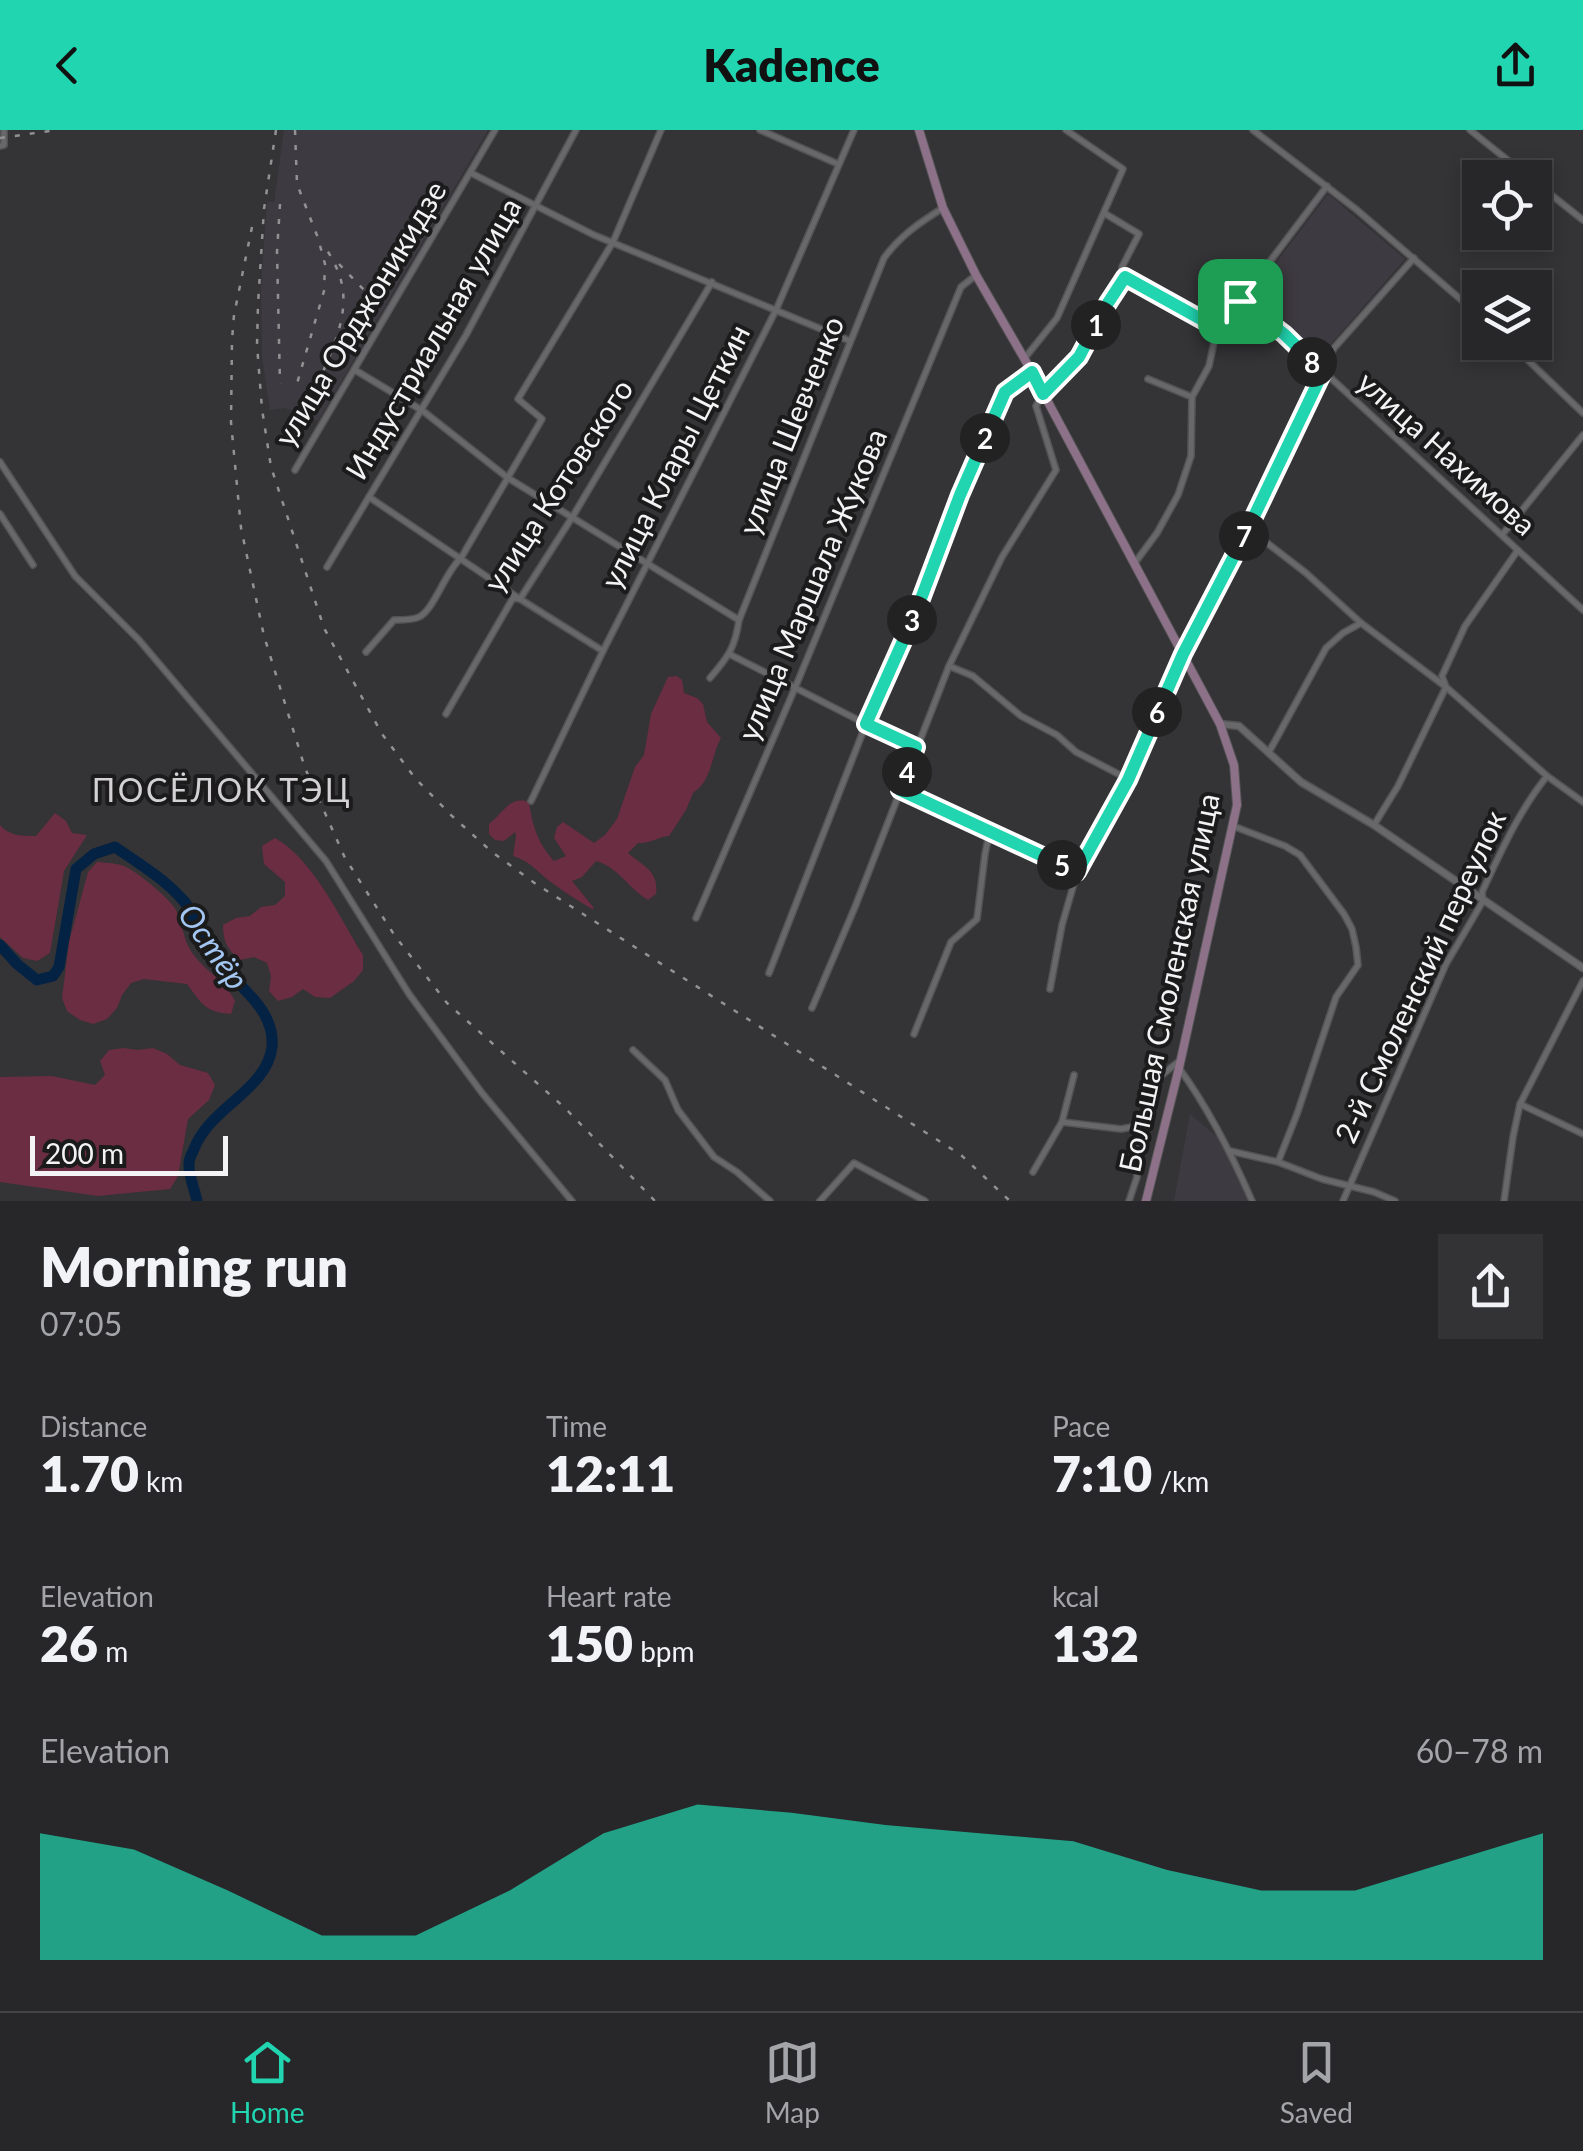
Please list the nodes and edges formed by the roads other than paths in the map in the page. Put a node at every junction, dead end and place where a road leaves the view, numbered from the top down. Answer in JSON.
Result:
{"nodes":[{"id":1,"x":4,"y":130,"type":"edge"},
{"id":2,"x":495,"y":130,"type":"edge"},
{"id":3,"x":576,"y":130,"type":"edge"},
{"id":4,"x":661,"y":130,"type":"edge"},
{"id":5,"x":760,"y":130,"type":"edge"},
{"id":6,"x":854,"y":130,"type":"edge"},
{"id":7,"x":919,"y":130,"type":"edge"},
{"id":8,"x":1066,"y":130,"type":"edge"},
{"id":9,"x":1253,"y":130,"type":"edge"},
{"id":10,"x":1470,"y":130,"type":"edge"},
{"id":11,"x":2,"y":145,"type":"edge"},
{"id":12,"x":1507,"y":160,"type":"edge"},
{"id":13,"x":838,"y":164,"type":"junction"},
{"id":14,"x":471,"y":173,"type":"junction"},
{"id":15,"x":1327,"y":186,"type":"junction"},
{"id":16,"x":1552,"y":196,"type":"edge"},
{"id":17,"x":537,"y":205,"type":"junction"},
{"id":18,"x":943,"y":208,"type":"junction"},
{"id":19,"x":1104,"y":213,"type":"junction"},
{"id":20,"x":1583,"y":220,"type":"edge"},
{"id":21,"x":613,"y":242,"type":"junction"},
{"id":22,"x":1414,"y":258,"type":"junction"},
{"id":23,"x":976,"y":275,"type":"junction"},
{"id":24,"x":1125,"y":277,"type":"junction"},
{"id":25,"x":712,"y":282,"type":"junction"},
{"id":26,"x":1462,"y":300,"type":"edge"},
{"id":27,"x":1240,"y":301,"type":"junction"},
{"id":28,"x":776,"y":310,"type":"junction"},
{"id":29,"x":1217,"y":328,"type":"junction"},
{"id":30,"x":850,"y":340,"type":"junction"},
{"id":31,"x":1024,"y":359,"type":"junction"},
{"id":32,"x":1528,"y":360,"type":"edge"},
{"id":33,"x":355,"y":370,"type":"junction"},
{"id":34,"x":1032,"y":372,"type":"junction"},
{"id":35,"x":1323,"y":372,"type":"junction"},
{"id":36,"x":1148,"y":379,"type":"dead end"},
{"id":37,"x":1043,"y":394,"type":"junction"},
{"id":38,"x":1192,"y":397,"type":"junction"},
{"id":39,"x":423,"y":410,"type":"junction"},
{"id":40,"x":1583,"y":413,"type":"edge"},
{"id":41,"x":1583,"y":435,"type":"edge"},
{"id":42,"x":0,"y":462,"type":"edge"},
{"id":43,"x":296,"y":470,"type":"dead end"},
{"id":44,"x":508,"y":478,"type":"junction"},
{"id":45,"x":369,"y":497,"type":"junction"},
{"id":46,"x":0,"y":514,"type":"edge"},
{"id":47,"x":573,"y":516,"type":"junction"},
{"id":48,"x":1248,"y":529,"type":"junction"},
{"id":49,"x":1502,"y":535,"type":"junction"},
{"id":50,"x":1518,"y":550,"type":"junction"},
{"id":51,"x":461,"y":558,"type":"junction"},
{"id":52,"x":648,"y":563,"type":"junction"},
{"id":53,"x":1134,"y":564,"type":"junction"},
{"id":54,"x":33,"y":565,"type":"dead end"},
{"id":55,"x":326,"y":567,"type":"dead end"},
{"id":56,"x":520,"y":600,"type":"junction"},
{"id":57,"x":1583,"y":610,"type":"edge"},
{"id":58,"x":739,"y":620,"type":"junction"},
{"id":59,"x":1361,"y":623,"type":"junction"},
{"id":60,"x":603,"y":651,"type":"junction"},
{"id":61,"x":366,"y":652,"type":"dead end"},
{"id":62,"x":730,"y":654,"type":"junction"},
{"id":63,"x":1183,"y":654,"type":"junction"},
{"id":64,"x":949,"y":666,"type":"junction"},
{"id":65,"x":710,"y":678,"type":"dead end"},
{"id":66,"x":1446,"y":686,"type":"junction"},
{"id":67,"x":795,"y":688,"type":"junction"},
{"id":68,"x":446,"y":714,"type":"dead end"},
{"id":69,"x":866,"y":724,"type":"junction"},
{"id":70,"x":1220,"y":724,"type":"junction"},
{"id":71,"x":916,"y":747,"type":"junction"},
{"id":72,"x":1268,"y":753,"type":"junction"},
{"id":73,"x":1546,"y":776,"type":"junction"},
{"id":74,"x":1128,"y":780,"type":"junction"},
{"id":75,"x":900,"y":790,"type":"junction"},
{"id":76,"x":531,"y":801,"type":"dead end"},
{"id":77,"x":1583,"y":802,"type":"edge"},
{"id":78,"x":1374,"y":825,"type":"junction"},
{"id":79,"x":1233,"y":826,"type":"junction"},
{"id":80,"x":990,"y":830,"type":"junction"},
{"id":81,"x":1077,"y":872,"type":"junction"},
{"id":82,"x":1483,"y":901,"type":"junction"},
{"id":83,"x":696,"y":918,"type":"dead end"},
{"id":84,"x":1583,"y":968,"type":"edge"},
{"id":85,"x":769,"y":973,"type":"dead end"},
{"id":86,"x":1583,"y":980,"type":"edge"},
{"id":87,"x":1050,"y":989,"type":"dead end"},
{"id":88,"x":812,"y":1008,"type":"dead end"},
{"id":89,"x":914,"y":1034,"type":"dead end"},
{"id":90,"x":633,"y":1050,"type":"dead end"},
{"id":91,"x":1180,"y":1064,"type":"junction"},
{"id":92,"x":1074,"y":1075,"type":"dead end"},
{"id":93,"x":1520,"y":1104,"type":"junction"},
{"id":94,"x":1062,"y":1122,"type":"junction"},
{"id":95,"x":1138,"y":1126,"type":"junction"},
{"id":96,"x":1583,"y":1134,"type":"edge"},
{"id":97,"x":1230,"y":1151,"type":"junction"},
{"id":98,"x":1278,"y":1162,"type":"junction"},
{"id":99,"x":1034,"y":1172,"type":"dead end"},
{"id":100,"x":1349,"y":1185,"type":"junction"},
{"id":101,"x":572,"y":1201,"type":"edge"},
{"id":102,"x":770,"y":1201,"type":"edge"},
{"id":103,"x":820,"y":1201,"type":"edge"},
{"id":104,"x":925,"y":1201,"type":"edge"},
{"id":105,"x":1129,"y":1201,"type":"edge"},
{"id":106,"x":1146,"y":1201,"type":"edge"},
{"id":107,"x":1252,"y":1201,"type":"edge"},
{"id":108,"x":1342,"y":1201,"type":"edge"},
{"id":109,"x":1394,"y":1201,"type":"edge"},
{"id":110,"x":1504,"y":1201,"type":"edge"}],
"edges":[{"from":1,"to":11,"type":"street"},
{"from":2,"to":14,"type":"street","name":"улица Орджоникидзе"},
{"from":3,"to":17,"type":"street","name":"Индустриальная улица"},
{"from":4,"to":21,"type":"street"},
{"from":5,"to":13,"type":"street"},
{"from":6,"to":13,"type":"street","name":"улица Клары Цеткин"},
{"from":7,"to":18,"type":"main road","name":"Большая Смоленская улица"},
{"from":8,"to":19,"type":"street"},
{"from":9,"to":15,"type":"street"},
{"from":10,"to":12,"type":"street"},
{"from":13,"to":28,"type":"street","name":"улица Клары Цеткин"},
{"from":14,"to":17,"type":"street"},
{"from":14,"to":33,"type":"street","name":"улица Орджоникидзе"},
{"from":15,"to":22,"type":"street"},
{"from":15,"to":27,"type":"street"},
{"from":16,"to":20,"type":"street"},
{"from":17,"to":21,"type":"street"},
{"from":17,"to":39,"type":"street","name":"Индустриальная улица"},
{"from":18,"to":23,"type":"main road","name":"Большая Смоленская улица"},
{"from":18,"to":30,"type":"street","name":"улица Шевченко"},
{"from":19,"to":24,"type":"street"},
{"from":19,"to":31,"type":"street"},
{"from":21,"to":25,"type":"street"},
{"from":21,"to":44,"type":"street"},
{"from":22,"to":26,"type":"street"},
{"from":22,"to":35,"type":"street"},
{"from":23,"to":31,"type":"main road","name":"Большая Смоленская улица"},
{"from":23,"to":67,"type":"street","name":"улица Маршала Жукова"},
{"from":24,"to":29,"type":"street"},
{"from":24,"to":37,"type":"street"},
{"from":25,"to":28,"type":"street"},
{"from":25,"to":47,"type":"street","name":"улица Котовского"},
{"from":27,"to":29,"type":"street"},
{"from":27,"to":35,"type":"street","name":"улица Нахимова"},
{"from":28,"to":30,"type":"street"},
{"from":28,"to":52,"type":"street","name":"улица Клары Цеткин"},
{"from":29,"to":38,"type":"street"},
{"from":30,"to":58,"type":"street","name":"улица Шевченко"},
{"from":31,"to":34,"type":"main road","name":"Большая Смоленская улица"},
{"from":32,"to":40,"type":"street"},
{"from":33,"to":39,"type":"street"},
{"from":33,"to":43,"type":"street","name":"улица Орджоникидзе"},
{"from":34,"to":37,"type":"main road","name":"Большая Смоленская улица"},
{"from":34,"to":69,"type":"street"},
{"from":35,"to":48,"type":"street"},
{"from":35,"to":49,"type":"street","name":"улица Нахимова"},
{"from":36,"to":38,"type":"street"},
{"from":37,"to":53,"type":"main road","name":"Большая Смоленская улица"},
{"from":37,"to":64,"type":"street"},
{"from":38,"to":53,"type":"street"},
{"from":39,"to":44,"type":"street"},
{"from":39,"to":45,"type":"street","name":"Индустриальная улица"},
{"from":41,"to":49,"type":"street"},
{"from":42,"to":101,"type":"street"},
{"from":44,"to":47,"type":"street"},
{"from":44,"to":51,"type":"street"},
{"from":45,"to":51,"type":"street"},
{"from":45,"to":55,"type":"street","name":"Индустриальная улица"},
{"from":46,"to":54,"type":"street"},
{"from":47,"to":52,"type":"street"},
{"from":47,"to":56,"type":"street","name":"улица Котовского"},
{"from":48,"to":59,"type":"street"},
{"from":48,"to":63,"type":"street"},
{"from":49,"to":50,"type":"street","name":"улица Нахимова"},
{"from":50,"to":57,"type":"street","name":"улица Нахимова"},
{"from":50,"to":66,"type":"street"},
{"from":51,"to":56,"type":"street"},
{"from":51,"to":61,"type":"street"},
{"from":52,"to":58,"type":"street"},
{"from":52,"to":60,"type":"street","name":"улица Клары Цеткин"},
{"from":53,"to":63,"type":"main road","name":"Большая Смоленская улица"},
{"from":56,"to":60,"type":"street"},
{"from":56,"to":68,"type":"street","name":"улица Котовского"},
{"from":58,"to":62,"type":"street","name":"улица Шевченко"},
{"from":59,"to":66,"type":"street"},
{"from":59,"to":72,"type":"street"},
{"from":60,"to":76,"type":"street","name":"улица Клары Цеткин"},
{"from":62,"to":65,"type":"street","name":"улица Шевченко"},
{"from":62,"to":67,"type":"street"},
{"from":63,"to":70,"type":"main road","name":"Большая Смоленская улица"},
{"from":63,"to":74,"type":"street"},
{"from":64,"to":71,"type":"street"},
{"from":64,"to":74,"type":"street"},
{"from":66,"to":73,"type":"street"},
{"from":66,"to":78,"type":"street"},
{"from":67,"to":69,"type":"street"},
{"from":67,"to":83,"type":"street","name":"улица Маршала Жукова"},
{"from":69,"to":71,"type":"street"},
{"from":69,"to":85,"type":"street"},
{"from":70,"to":72,"type":"street"},
{"from":70,"to":79,"type":"main road","name":"Большая Смоленская улица"},
{"from":71,"to":75,"type":"street"},
{"from":72,"to":78,"type":"street"},
{"from":73,"to":77,"type":"street"},
{"from":73,"to":82,"type":"street","name":"2-й Смоленский переулок"},
{"from":74,"to":81,"type":"street"},
{"from":75,"to":80,"type":"street"},
{"from":75,"to":88,"type":"street"},
{"from":78,"to":82,"type":"street"},
{"from":79,"to":91,"type":"main road","name":"Большая Смоленская улица"},
{"from":79,"to":98,"type":"street"},
{"from":80,"to":81,"type":"street"},
{"from":80,"to":89,"type":"street"},
{"from":81,"to":87,"type":"street"},
{"from":82,"to":84,"type":"street"},
{"from":82,"to":100,"type":"street","name":"2-й Смоленский переулок"},
{"from":86,"to":93,"type":"street"},
{"from":90,"to":102,"type":"street"},
{"from":91,"to":95,"type":"street"},
{"from":91,"to":97,"type":"street"},
{"from":91,"to":106,"type":"main road","name":"Большая Смоленская улица"},
{"from":92,"to":94,"type":"street"},
{"from":93,"to":96,"type":"street"},
{"from":93,"to":110,"type":"street"},
{"from":94,"to":95,"type":"street"},
{"from":94,"to":99,"type":"street"},
{"from":95,"to":105,"type":"street"},
{"from":97,"to":98,"type":"street"},
{"from":97,"to":107,"type":"street"},
{"from":98,"to":100,"type":"street"},
{"from":100,"to":108,"type":"street","name":"2-й Смоленский переулок"},
{"from":100,"to":109,"type":"street"},
{"from":103,"to":104,"type":"street"}]}
